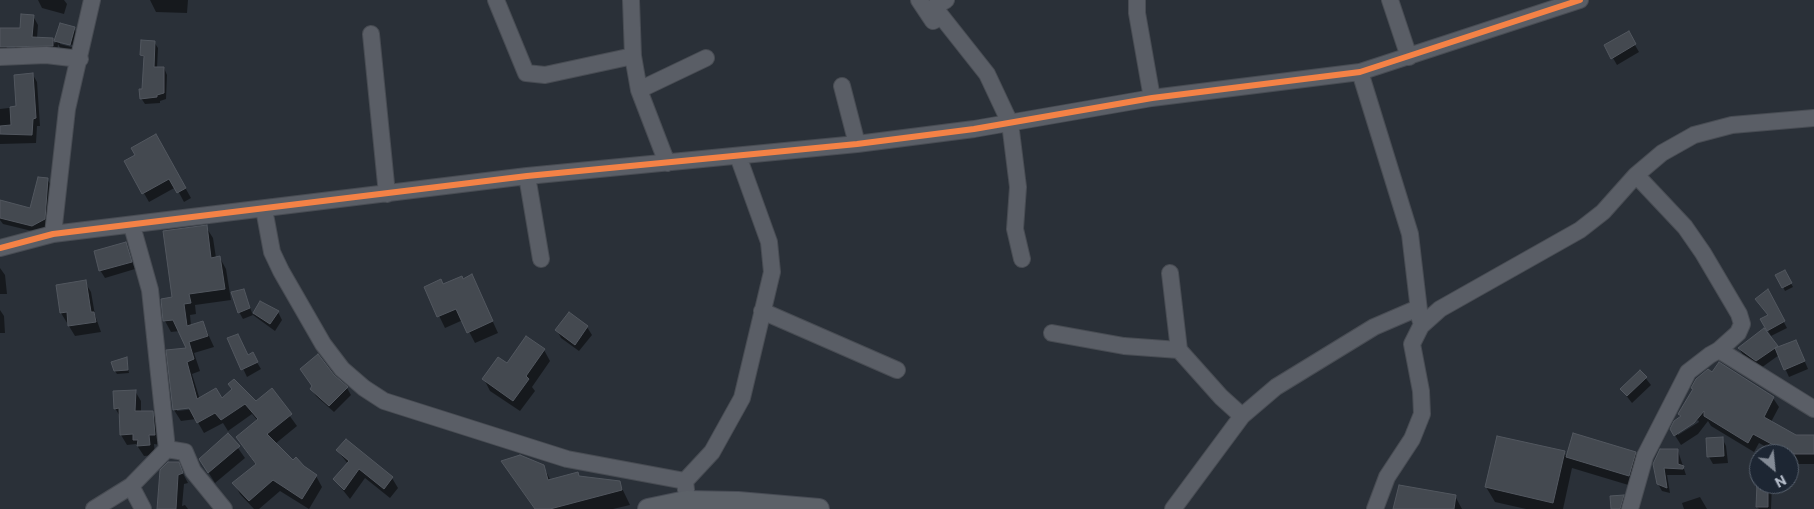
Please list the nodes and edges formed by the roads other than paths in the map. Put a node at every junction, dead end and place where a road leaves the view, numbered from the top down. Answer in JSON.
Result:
{"nodes":[{"id":1,"x":92,"y":0,"type":"edge"},
{"id":2,"x":496,"y":0,"type":"edge"},
{"id":3,"x":631,"y":0,"type":"edge"},
{"id":4,"x":919,"y":0,"type":"edge"},
{"id":5,"x":946,"y":0,"type":"edge"},
{"id":6,"x":1137,"y":0,"type":"edge"},
{"id":7,"x":1390,"y":0,"type":"edge"},
{"id":8,"x":1580,"y":0,"type":"edge"},
{"id":9,"x":1557,"y":4,"type":"edge"},
{"id":10,"x":941,"y":16,"type":"junction"},
{"id":11,"x":371,"y":34,"type":"dead end"},
{"id":12,"x":633,"y":56,"type":"junction"},
{"id":13,"x":0,"y":57,"type":"edge"},
{"id":14,"x":1409,"y":57,"type":"junction"},
{"id":15,"x":706,"y":58,"type":"dead end"},
{"id":16,"x":80,"y":59,"type":"junction"},
{"id":17,"x":1360,"y":72,"type":"junction"},
{"id":18,"x":842,"y":86,"type":"dead end"},
{"id":19,"x":639,"y":90,"type":"junction"},
{"id":20,"x":1152,"y":98,"type":"junction"},
{"id":21,"x":1814,"y":118,"type":"edge"},
{"id":22,"x":1010,"y":123,"type":"junction"},
{"id":23,"x":857,"y":144,"type":"junction"},
{"id":24,"x":738,"y":156,"type":"junction"},
{"id":25,"x":667,"y":163,"type":"junction"},
{"id":26,"x":1636,"y":175,"type":"junction"},
{"id":27,"x":527,"y":176,"type":"junction"},
{"id":28,"x":387,"y":194,"type":"junction"},
{"id":29,"x":264,"y":209,"type":"junction"},
{"id":30,"x":132,"y":226,"type":"junction"},
{"id":31,"x":53,"y":234,"type":"junction"},
{"id":32,"x":0,"y":248,"type":"edge"},
{"id":33,"x":541,"y":259,"type":"dead end"},
{"id":34,"x":1022,"y":259,"type":"dead end"},
{"id":35,"x":1170,"y":273,"type":"dead end"},
{"id":36,"x":1418,"y":308,"type":"junction"},
{"id":37,"x":762,"y":311,"type":"junction"},
{"id":38,"x":1421,"y":326,"type":"junction"},
{"id":39,"x":1052,"y":333,"type":"dead end"},
{"id":40,"x":1179,"y":350,"type":"junction"},
{"id":41,"x":1719,"y":350,"type":"junction"},
{"id":42,"x":897,"y":370,"type":"dead end"},
{"id":43,"x":1814,"y":410,"type":"edge"},
{"id":44,"x":1242,"y":416,"type":"junction"},
{"id":45,"x":167,"y":449,"type":"junction"},
{"id":46,"x":685,"y":480,"type":"junction"},
{"id":47,"x":131,"y":486,"type":"junction"},
{"id":48,"x":686,"y":501,"type":"junction"},
{"id":49,"x":94,"y":509,"type":"edge"},
{"id":50,"x":143,"y":509,"type":"edge"},
{"id":51,"x":224,"y":509,"type":"edge"},
{"id":52,"x":648,"y":509,"type":"edge"},
{"id":53,"x":814,"y":509,"type":"edge"},
{"id":54,"x":1173,"y":509,"type":"edge"},
{"id":55,"x":1375,"y":509,"type":"edge"},
{"id":56,"x":1630,"y":509,"type":"edge"}],
"edges":[{"from":1,"to":16,"type":"street"},
{"from":2,"to":12,"type":"street"},
{"from":3,"to":12,"type":"street"},
{"from":4,"to":10,"type":"street"},
{"from":5,"to":10,"type":"street"},
{"from":6,"to":20,"type":"street"},
{"from":7,"to":14,"type":"street"},
{"from":8,"to":9,"type":"street"},
{"from":9,"to":14,"type":"street"},
{"from":10,"to":22,"type":"street"},
{"from":11,"to":28,"type":"street"},
{"from":12,"to":19,"type":"street"},
{"from":13,"to":16,"type":"street"},
{"from":14,"to":17,"type":"street"},
{"from":15,"to":19,"type":"street"},
{"from":16,"to":31,"type":"street"},
{"from":17,"to":20,"type":"street"},
{"from":17,"to":36,"type":"street"},
{"from":18,"to":23,"type":"street"},
{"from":19,"to":25,"type":"street"},
{"from":20,"to":22,"type":"street"},
{"from":21,"to":26,"type":"street"},
{"from":22,"to":23,"type":"street"},
{"from":22,"to":34,"type":"street"},
{"from":23,"to":24,"type":"street"},
{"from":24,"to":25,"type":"street"},
{"from":24,"to":37,"type":"street"},
{"from":25,"to":27,"type":"street"},
{"from":26,"to":38,"type":"street"},
{"from":26,"to":41,"type":"street"},
{"from":27,"to":28,"type":"street"},
{"from":27,"to":33,"type":"street"},
{"from":28,"to":29,"type":"street"},
{"from":29,"to":30,"type":"street"},
{"from":29,"to":46,"type":"street"},
{"from":30,"to":31,"type":"street"},
{"from":30,"to":45,"type":"street"},
{"from":31,"to":32,"type":"street"},
{"from":35,"to":40,"type":"street"},
{"from":36,"to":38,"type":"street"},
{"from":36,"to":44,"type":"street"},
{"from":37,"to":42,"type":"street"},
{"from":37,"to":46,"type":"street"},
{"from":38,"to":55,"type":"street"},
{"from":39,"to":40,"type":"street"},
{"from":40,"to":44,"type":"street"},
{"from":41,"to":43,"type":"street"},
{"from":41,"to":56,"type":"street"},
{"from":44,"to":54,"type":"street"},
{"from":45,"to":47,"type":"street"},
{"from":45,"to":51,"type":"street"},
{"from":46,"to":48,"type":"street"},
{"from":47,"to":49,"type":"street"},
{"from":47,"to":50,"type":"street"},
{"from":48,"to":52,"type":"main road"},
{"from":48,"to":53,"type":"main road"}]}
